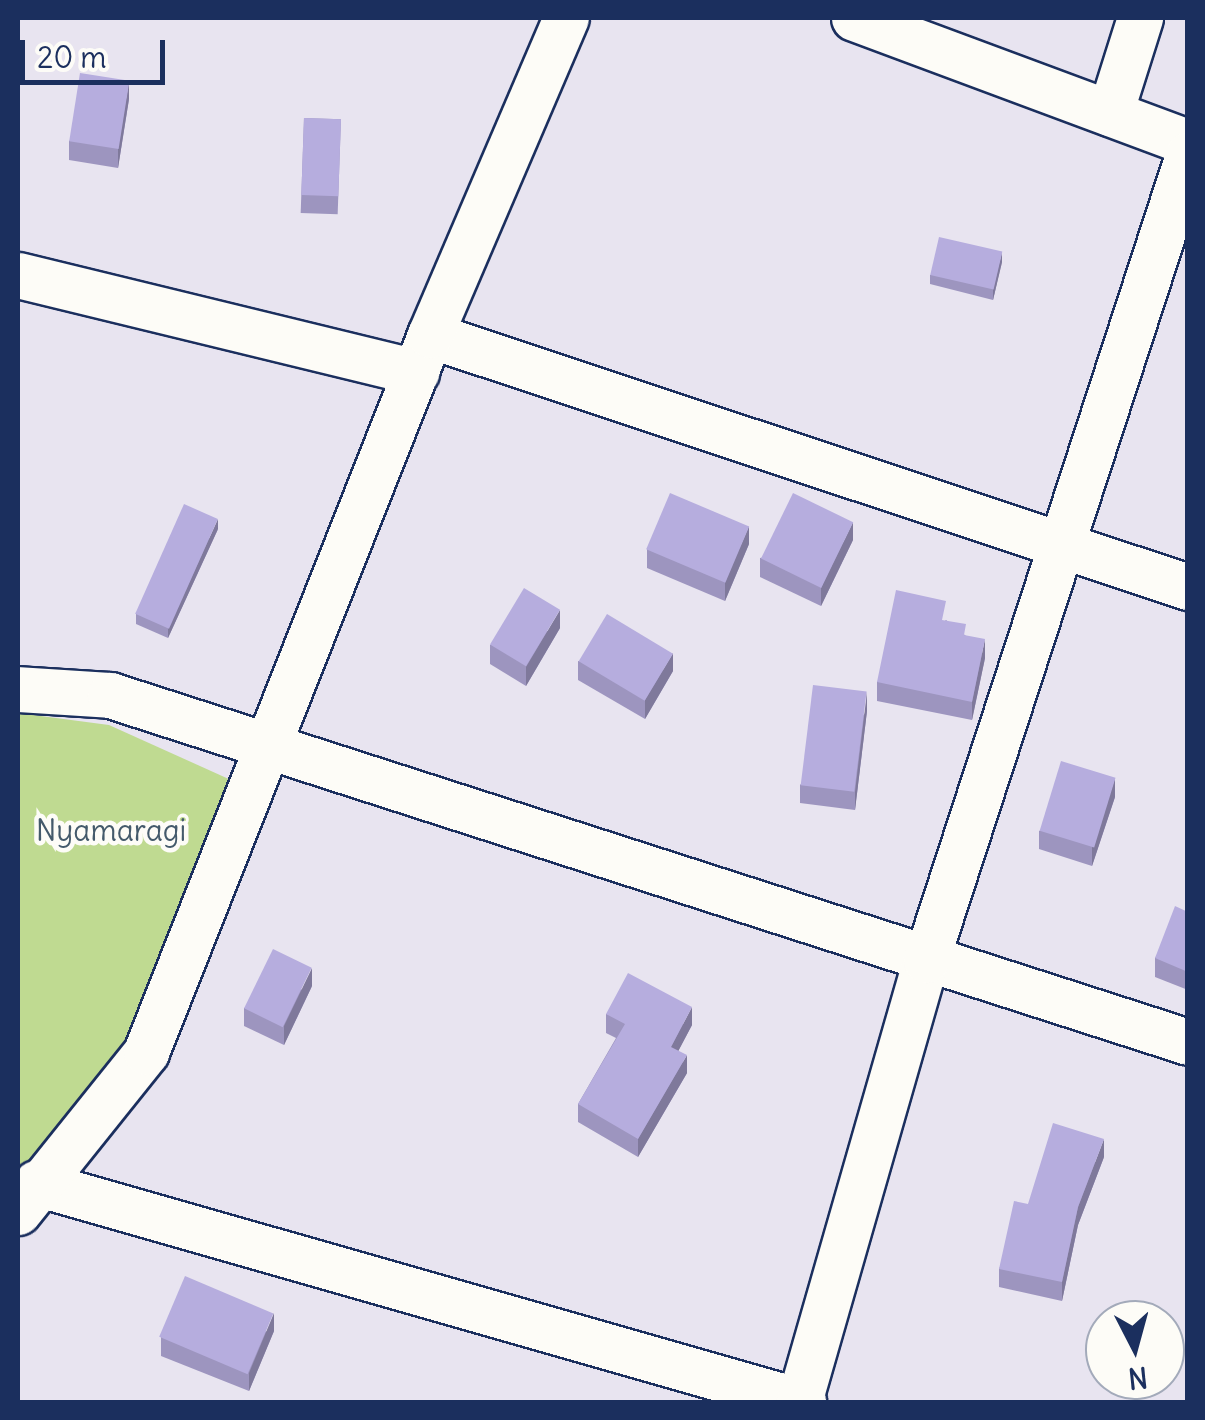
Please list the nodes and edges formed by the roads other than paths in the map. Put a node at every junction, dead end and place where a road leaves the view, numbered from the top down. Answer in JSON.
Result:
{"nodes":[{"id":1,"x":566,"y":18,"type":"edge"},
{"id":2,"x":854,"y":18,"type":"edge"},
{"id":3,"x":1140,"y":18,"type":"edge"},
{"id":4,"x":1110,"y":113,"type":"junction"},
{"id":5,"x":1188,"y":142,"type":"edge"},
{"id":6,"x":1188,"y":155,"type":"edge"},
{"id":7,"x":18,"y":276,"type":"edge"},
{"id":8,"x":423,"y":354,"type":"junction"},
{"id":9,"x":1062,"y":549,"type":"junction"},
{"id":10,"x":1188,"y":587,"type":"edge"},
{"id":11,"x":18,"y":689,"type":"edge"},
{"id":12,"x":271,"y":745,"type":"junction"},
{"id":13,"x":926,"y":960,"type":"junction"},
{"id":14,"x":1188,"y":1042,"type":"edge"},
{"id":15,"x":27,"y":1198,"type":"edge"},
{"id":16,"x":801,"y":1402,"type":"edge"}],
"edges":[{"from":1,"to":8,"type":"street"},
{"from":2,"to":4,"type":"street"},
{"from":3,"to":4,"type":"street"},
{"from":4,"to":5,"type":"street"},
{"from":6,"to":9,"type":"street"},
{"from":7,"to":8,"type":"street"},
{"from":8,"to":9,"type":"street"},
{"from":8,"to":12,"type":"street"},
{"from":9,"to":10,"type":"street"},
{"from":9,"to":13,"type":"street"},
{"from":11,"to":12,"type":"street"},
{"from":12,"to":13,"type":"street"},
{"from":12,"to":15,"type":"street"},
{"from":13,"to":14,"type":"street"},
{"from":13,"to":16,"type":"street"},
{"from":15,"to":16,"type":"street"}]}
